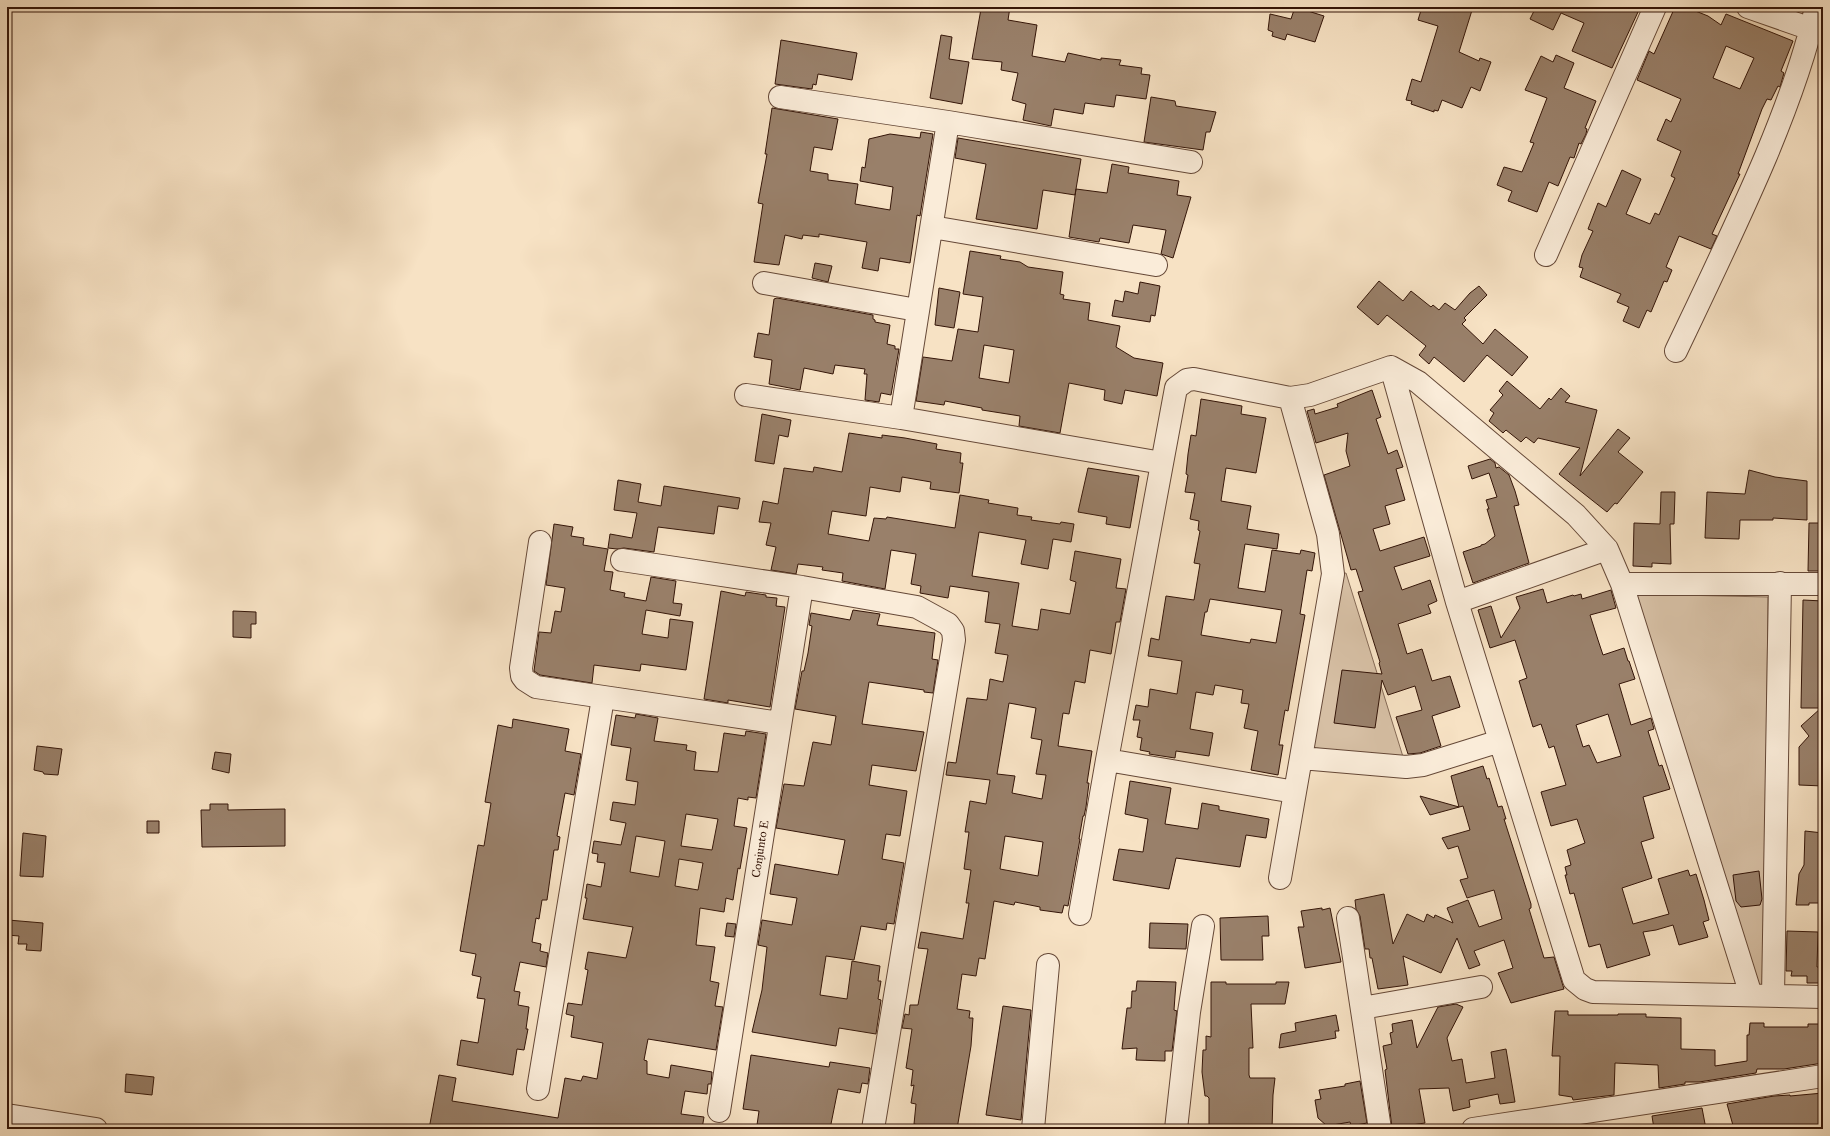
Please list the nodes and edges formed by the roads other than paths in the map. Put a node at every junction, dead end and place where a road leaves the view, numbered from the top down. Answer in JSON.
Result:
{"nodes":[{"id":1,"x":1655,"y":7,"type":"edge"},
{"id":2,"x":1748,"y":7,"type":"edge"},
{"id":3,"x":1816,"y":7,"type":"edge"},
{"id":4,"x":1811,"y":29,"type":"junction"},
{"id":5,"x":780,"y":97,"type":"dead end"},
{"id":6,"x":948,"y":122,"type":"junction"},
{"id":7,"x":1191,"y":162,"type":"dead end"},
{"id":8,"x":932,"y":227,"type":"junction"},
{"id":9,"x":1546,"y":255,"type":"dead end"},
{"id":10,"x":1156,"y":265,"type":"dead end"},
{"id":11,"x":764,"y":283,"type":"dead end"},
{"id":12,"x":917,"y":310,"type":"junction"},
{"id":13,"x":1676,"y":351,"type":"dead end"},
{"id":14,"x":1391,"y":367,"type":"junction"},
{"id":15,"x":746,"y":395,"type":"dead end"},
{"id":16,"x":1290,"y":398,"type":"junction"},
{"id":17,"x":901,"y":418,"type":"junction"},
{"id":18,"x":1162,"y":463,"type":"junction"},
{"id":19,"x":540,"y":542,"type":"dead end"},
{"id":20,"x":1607,"y":549,"type":"junction"},
{"id":21,"x":622,"y":560,"type":"dead end"},
{"id":22,"x":1780,"y":583,"type":"junction"},
{"id":23,"x":1622,"y":584,"type":"junction"},
{"id":24,"x":1823,"y":584,"type":"edge"},
{"id":25,"x":802,"y":587,"type":"junction"},
{"id":26,"x":1457,"y":602,"type":"junction"},
{"id":27,"x":604,"y":698,"type":"junction"},
{"id":28,"x":780,"y":723,"type":"junction"},
{"id":29,"x":1500,"y":741,"type":"junction"},
{"id":30,"x":1301,"y":758,"type":"junction"},
{"id":31,"x":1107,"y":760,"type":"junction"},
{"id":32,"x":1295,"y":792,"type":"junction"},
{"id":33,"x":1280,"y":878,"type":"dead end"},
{"id":34,"x":1080,"y":914,"type":"dead end"},
{"id":35,"x":1348,"y":918,"type":"dead end"},
{"id":36,"x":1203,"y":926,"type":"dead end"},
{"id":37,"x":1048,"y":965,"type":"dead end"},
{"id":38,"x":1481,"y":987,"type":"dead end"},
{"id":39,"x":1751,"y":995,"type":"junction"},
{"id":40,"x":1773,"y":996,"type":"junction"},
{"id":41,"x":1823,"y":997,"type":"edge"},
{"id":42,"x":1362,"y":1008,"type":"junction"},
{"id":43,"x":1823,"y":1076,"type":"edge"},
{"id":44,"x":538,"y":1089,"type":"dead end"},
{"id":45,"x":719,"y":1111,"type":"dead end"},
{"id":46,"x":7,"y":1115,"type":"edge"},
{"id":47,"x":96,"y":1129,"type":"edge"},
{"id":48,"x":873,"y":1129,"type":"edge"},
{"id":49,"x":1033,"y":1129,"type":"edge"},
{"id":50,"x":1176,"y":1129,"type":"edge"},
{"id":51,"x":1380,"y":1129,"type":"edge"},
{"id":52,"x":1473,"y":1129,"type":"edge"}],
"edges":[{"from":1,"to":9,"type":"street"},
{"from":2,"to":4,"type":"street"},
{"from":3,"to":4,"type":"street"},
{"from":4,"to":13,"type":"street"},
{"from":5,"to":6,"type":"street"},
{"from":6,"to":7,"type":"street"},
{"from":6,"to":8,"type":"street"},
{"from":8,"to":10,"type":"street"},
{"from":8,"to":12,"type":"street"},
{"from":11,"to":12,"type":"street"},
{"from":12,"to":17,"type":"street"},
{"from":14,"to":16,"type":"street"},
{"from":14,"to":20,"type":"street"},
{"from":14,"to":26,"type":"street"},
{"from":15,"to":17,"type":"street"},
{"from":16,"to":18,"type":"street"},
{"from":16,"to":30,"type":"street"},
{"from":17,"to":18,"type":"street"},
{"from":18,"to":31,"type":"street"},
{"from":19,"to":27,"type":"street"},
{"from":20,"to":23,"type":"street"},
{"from":20,"to":26,"type":"street"},
{"from":21,"to":25,"type":"street"},
{"from":22,"to":23,"type":"street"},
{"from":22,"to":24,"type":"street"},
{"from":22,"to":40,"type":"street"},
{"from":23,"to":39,"type":"street"},
{"from":25,"to":28,"type":"street","name":"Conjunto E"},
{"from":25,"to":48,"type":"street"},
{"from":26,"to":29,"type":"street"},
{"from":27,"to":28,"type":"street"},
{"from":27,"to":44,"type":"street"},
{"from":28,"to":45,"type":"street","name":"Conjunto E"},
{"from":29,"to":30,"type":"street"},
{"from":29,"to":39,"type":"street"},
{"from":30,"to":32,"type":"street"},
{"from":31,"to":32,"type":"street"},
{"from":31,"to":34,"type":"street"},
{"from":32,"to":33,"type":"street"},
{"from":35,"to":42,"type":"street"},
{"from":36,"to":50,"type":"street"},
{"from":37,"to":49,"type":"street"},
{"from":38,"to":42,"type":"street"},
{"from":39,"to":40,"type":"street"},
{"from":40,"to":41,"type":"street"},
{"from":42,"to":51,"type":"street"},
{"from":43,"to":52,"type":"street"},
{"from":46,"to":47,"type":"street"}]}
